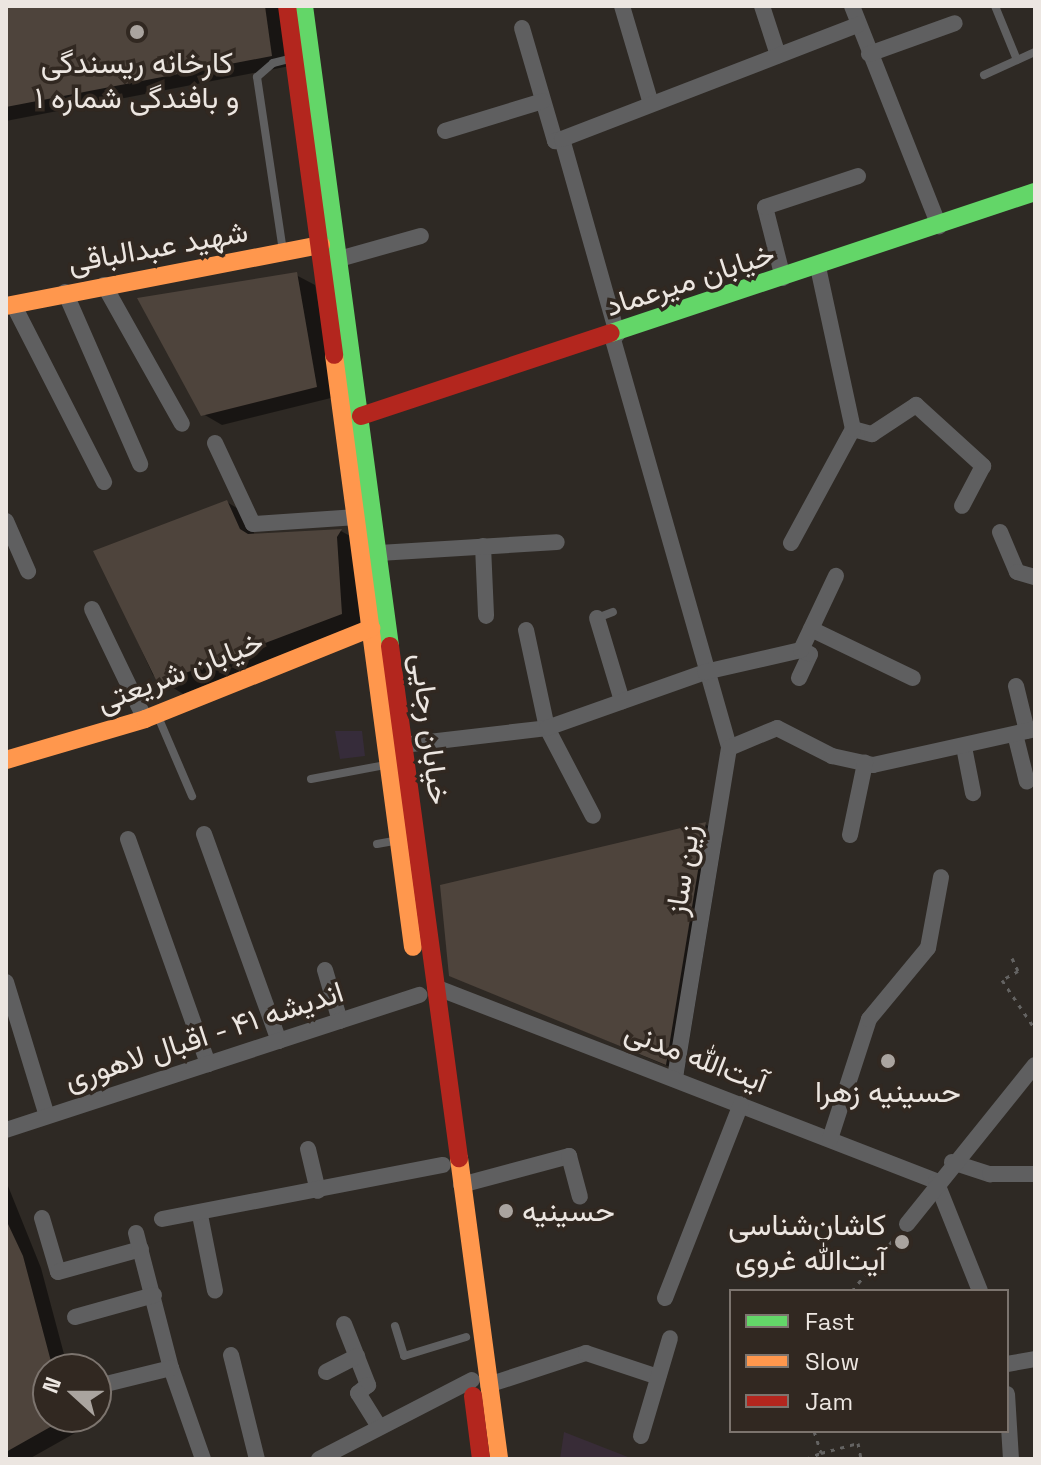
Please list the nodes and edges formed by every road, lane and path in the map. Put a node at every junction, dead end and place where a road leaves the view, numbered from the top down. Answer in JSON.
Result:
{"nodes":[{"id":1,"x":287,"y":6,"type":"edge"},
{"id":2,"x":304,"y":6,"type":"edge"},
{"id":3,"x":622,"y":6,"type":"edge"},
{"id":4,"x":762,"y":6,"type":"edge"},
{"id":5,"x":852,"y":6,"type":"edge"},
{"id":6,"x":995,"y":6,"type":"edge"},
{"id":7,"x":955,"y":23,"type":"dead end"},
{"id":8,"x":858,"y":25,"type":"junction"},
{"id":9,"x":522,"y":28,"type":"dead end"},
{"id":10,"x":1035,"y":52,"type":"edge"},
{"id":11,"x":869,"y":54,"type":"junction"},
{"id":12,"x":778,"y":55,"type":"junction"},
{"id":13,"x":294,"y":58,"type":"junction"},
{"id":14,"x":1017,"y":60,"type":"junction"},
{"id":15,"x":984,"y":75,"type":"dead end"},
{"id":16,"x":543,"y":101,"type":"junction"},
{"id":17,"x":651,"y":104,"type":"junction"},
{"id":18,"x":445,"y":131,"type":"dead end"},
{"id":19,"x":562,"y":139,"type":"junction"},
{"id":20,"x":858,"y":176,"type":"dead end"},
{"id":21,"x":1035,"y":192,"type":"edge"},
{"id":22,"x":939,"y":226,"type":"junction"},
{"id":23,"x":421,"y":236,"type":"dead end"},
{"id":24,"x":321,"y":245,"type":"junction"},
{"id":25,"x":283,"y":252,"type":"junction"},
{"id":26,"x":339,"y":259,"type":"junction"},
{"id":27,"x":818,"y":267,"type":"junction"},
{"id":28,"x":783,"y":278,"type":"junction"},
{"id":29,"x":104,"y":285,"type":"junction"},
{"id":30,"x":65,"y":292,"type":"junction"},
{"id":31,"x":9,"y":305,"type":"edge"},
{"id":32,"x":614,"y":335,"type":"junction"},
{"id":33,"x":361,"y":416,"type":"junction"},
{"id":34,"x":182,"y":424,"type":"dead end"},
{"id":35,"x":853,"y":429,"type":"junction"},
{"id":36,"x":215,"y":443,"type":"dead end"},
{"id":37,"x":140,"y":464,"type":"dead end"},
{"id":38,"x":104,"y":482,"type":"dead end"},
{"id":39,"x":962,"y":506,"type":"dead end"},
{"id":40,"x":357,"y":517,"type":"junction"},
{"id":41,"x":6,"y":521,"type":"edge"},
{"id":42,"x":1000,"y":532,"type":"dead end"},
{"id":43,"x":557,"y":542,"type":"dead end"},
{"id":44,"x":791,"y":543,"type":"dead end"},
{"id":45,"x":483,"y":546,"type":"junction"},
{"id":46,"x":379,"y":553,"type":"junction"},
{"id":47,"x":28,"y":571,"type":"dead end"},
{"id":48,"x":836,"y":576,"type":"dead end"},
{"id":49,"x":1035,"y":577,"type":"edge"},
{"id":50,"x":92,"y":609,"type":"dead end"},
{"id":51,"x":605,"y":615,"type":"dead end"},
{"id":52,"x":486,"y":616,"type":"dead end"},
{"id":53,"x":371,"y":628,"type":"junction"},
{"id":54,"x":811,"y":629,"type":"junction"},
{"id":55,"x":526,"y":630,"type":"dead end"},
{"id":56,"x":801,"y":650,"type":"junction"},
{"id":57,"x":705,"y":672,"type":"junction"},
{"id":58,"x":799,"y":678,"type":"dead end"},
{"id":59,"x":913,"y":678,"type":"dead end"},
{"id":60,"x":1016,"y":686,"type":"dead end"},
{"id":61,"x":622,"y":701,"type":"junction"},
{"id":62,"x":151,"y":716,"type":"junction"},
{"id":63,"x":547,"y":728,"type":"junction"},
{"id":64,"x":1026,"y":731,"type":"edge"},
{"id":65,"x":403,"y":745,"type":"junction"},
{"id":66,"x":964,"y":747,"type":"junction"},
{"id":67,"x":729,"y":748,"type":"junction"},
{"id":68,"x":6,"y":760,"type":"edge"},
{"id":69,"x":865,"y":763,"type":"junction"},
{"id":70,"x":389,"y":765,"type":"junction"},
{"id":71,"x":311,"y":779,"type":"dead end"},
{"id":72,"x":1027,"y":782,"type":"dead end"},
{"id":73,"x":973,"y":793,"type":"dead end"},
{"id":74,"x":192,"y":796,"type":"dead end"},
{"id":75,"x":593,"y":816,"type":"dead end"},
{"id":76,"x":204,"y":834,"type":"dead end"},
{"id":77,"x":850,"y":835,"type":"dead end"},
{"id":78,"x":128,"y":839,"type":"dead end"},
{"id":79,"x":399,"y":840,"type":"junction"},
{"id":80,"x":377,"y":844,"type":"dead end"},
{"id":81,"x":941,"y":877,"type":"dead end"},
{"id":82,"x":1012,"y":958,"type":"dead end"},
{"id":83,"x":325,"y":970,"type":"dead end"},
{"id":84,"x":6,"y":982,"type":"edge"},
{"id":85,"x":427,"y":991,"type":"junction"},
{"id":86,"x":340,"y":1021,"type":"junction"},
{"id":87,"x":1035,"y":1029,"type":"edge"},
{"id":88,"x":279,"y":1041,"type":"junction"},
{"id":89,"x":208,"y":1064,"type":"junction"},
{"id":90,"x":1035,"y":1065,"type":"edge"},
{"id":91,"x":675,"y":1078,"type":"junction"},
{"id":92,"x":741,"y":1104,"type":"junction"},
{"id":93,"x":47,"y":1116,"type":"junction"},
{"id":94,"x":6,"y":1130,"type":"edge"},
{"id":95,"x":830,"y":1139,"type":"junction"},
{"id":96,"x":308,"y":1149,"type":"dead end"},
{"id":97,"x":952,"y":1162,"type":"junction"},
{"id":98,"x":443,"y":1165,"type":"junction"},
{"id":99,"x":1035,"y":1174,"type":"edge"},
{"id":100,"x":936,"y":1181,"type":"junction"},
{"id":101,"x":461,"y":1185,"type":"junction"},
{"id":102,"x":318,"y":1191,"type":"junction"},
{"id":103,"x":580,"y":1197,"type":"dead end"},
{"id":104,"x":200,"y":1215,"type":"junction"},
{"id":105,"x":42,"y":1218,"type":"dead end"},
{"id":106,"x":162,"y":1219,"type":"dead end"},
{"id":107,"x":907,"y":1224,"type":"joint"},
{"id":108,"x":854,"y":1289,"type":"edge"},
{"id":109,"x":979,"y":1289,"type":"edge"},
{"id":110,"x":215,"y":1291,"type":"dead end"},
{"id":111,"x":154,"y":1295,"type":"junction"},
{"id":112,"x":665,"y":1298,"type":"dead end"},
{"id":113,"x":75,"y":1317,"type":"dead end"},
{"id":114,"x":344,"y":1324,"type":"dead end"},
{"id":115,"x":395,"y":1326,"type":"dead end"},
{"id":116,"x":466,"y":1337,"type":"junction"},
{"id":117,"x":670,"y":1338,"type":"dead end"},
{"id":118,"x":231,"y":1355,"type":"dead end"},
{"id":119,"x":357,"y":1356,"type":"junction"},
{"id":120,"x":1035,"y":1359,"type":"edge"},
{"id":121,"x":1009,"y":1364,"type":"edge"},
{"id":122,"x":171,"y":1368,"type":"junction"},
{"id":123,"x":326,"y":1372,"type":"dead end"},
{"id":124,"x":658,"y":1377,"type":"junction"},
{"id":125,"x":112,"y":1383,"type":"edge"},
{"id":126,"x":480,"y":1383,"type":"junction"},
{"id":127,"x":379,"y":1427,"type":"junction"},
{"id":128,"x":1009,"y":1428,"type":"edge"},
{"id":129,"x":815,"y":1433,"type":"edge"},
{"id":130,"x":641,"y":1436,"type":"dead end"},
{"id":131,"x":821,"y":1453,"type":"junction"},
{"id":132,"x":203,"y":1459,"type":"edge"},
{"id":133,"x":257,"y":1459,"type":"edge"},
{"id":134,"x":319,"y":1459,"type":"edge"},
{"id":135,"x":481,"y":1459,"type":"edge"},
{"id":136,"x":499,"y":1459,"type":"edge"},
{"id":137,"x":806,"y":1459,"type":"edge"},
{"id":138,"x":861,"y":1459,"type":"edge"},
{"id":139,"x":1011,"y":1459,"type":"edge"}],
"edges":[{"from":1,"to":13,"type":"main road","name":"خیابان رجایی"},
{"from":2,"to":26,"type":"main road","name":"خیابان رجایی"},
{"from":3,"to":17,"type":"street"},
{"from":4,"to":12,"type":"street"},
{"from":5,"to":8,"type":"street"},
{"from":6,"to":14,"type":"lane"},
{"from":7,"to":11,"type":"street"},
{"from":8,"to":11,"type":"street"},
{"from":8,"to":12,"type":"street"},
{"from":9,"to":16,"type":"street"},
{"from":10,"to":14,"type":"lane"},
{"from":11,"to":22,"type":"street"},
{"from":12,"to":17,"type":"street"},
{"from":13,"to":24,"type":"main road","name":"خیابان رجایی"},
{"from":13,"to":25,"type":"lane"},
{"from":14,"to":15,"type":"lane"},
{"from":16,"to":18,"type":"street"},
{"from":16,"to":19,"type":"street","name":"زین ساز"},
{"from":17,"to":19,"type":"street"},
{"from":19,"to":32,"type":"street","name":"زین ساز"},
{"from":20,"to":28,"type":"street"},
{"from":21,"to":22,"type":"main road","name":"خیابان میرعماد"},
{"from":22,"to":27,"type":"main road","name":"خیابان میرعماد"},
{"from":23,"to":26,"type":"street"},
{"from":24,"to":25,"type":"main road","name":"شهید عبدالباقی"},
{"from":24,"to":40,"type":"main road","name":"خیابان رجایی"},
{"from":25,"to":29,"type":"main road","name":"شهید عبدالباقی"},
{"from":26,"to":33,"type":"main road","name":"خیابان رجایی"},
{"from":27,"to":28,"type":"main road","name":"خیابان میرعماد"},
{"from":27,"to":35,"type":"street"},
{"from":28,"to":32,"type":"main road","name":"خیابان میرعماد"},
{"from":29,"to":30,"type":"main road","name":"شهید عبدالباقی"},
{"from":29,"to":34,"type":"street"},
{"from":30,"to":31,"type":"main road","name":"شهید عبدالباقی"},
{"from":30,"to":37,"type":"street"},
{"from":31,"to":38,"type":"street"},
{"from":32,"to":33,"type":"main road","name":"خیابان میرعماد"},
{"from":32,"to":57,"type":"street","name":"زین ساز"},
{"from":33,"to":46,"type":"main road","name":"خیابان رجایی"},
{"from":35,"to":39,"type":"street"},
{"from":35,"to":44,"type":"street"},
{"from":36,"to":40,"type":"street"},
{"from":40,"to":53,"type":"main road","name":"خیابان رجایی"},
{"from":41,"to":47,"type":"street"},
{"from":42,"to":49,"type":"street"},
{"from":43,"to":45,"type":"street"},
{"from":45,"to":46,"type":"street"},
{"from":45,"to":52,"type":"street"},
{"from":46,"to":65,"type":"main road","name":"خیابان رجایی"},
{"from":48,"to":54,"type":"street"},
{"from":50,"to":62,"type":"street"},
{"from":51,"to":61,"type":"street"},
{"from":53,"to":62,"type":"main road","name":"خیابان شریعتی"},
{"from":53,"to":70,"type":"main road","name":"خیابان رجایی"},
{"from":54,"to":56,"type":"street"},
{"from":54,"to":59,"type":"street"},
{"from":55,"to":63,"type":"street"},
{"from":56,"to":57,"type":"street"},
{"from":56,"to":58,"type":"street"},
{"from":57,"to":61,"type":"street"},
{"from":57,"to":67,"type":"street","name":"زین ساز"},
{"from":60,"to":64,"type":"street"},
{"from":61,"to":63,"type":"street"},
{"from":62,"to":68,"type":"main road","name":"خیابان شریعتی"},
{"from":62,"to":74,"type":"lane"},
{"from":63,"to":65,"type":"street"},
{"from":63,"to":75,"type":"street"},
{"from":64,"to":66,"type":"street"},
{"from":64,"to":72,"type":"street"},
{"from":65,"to":85,"type":"main road","name":"خیابان رجایی"},
{"from":66,"to":69,"type":"street"},
{"from":66,"to":73,"type":"street"},
{"from":67,"to":69,"type":"street"},
{"from":67,"to":91,"type":"street","name":"زین ساز"},
{"from":69,"to":77,"type":"street"},
{"from":70,"to":71,"type":"lane"},
{"from":70,"to":79,"type":"main road","name":"خیابان رجایی"},
{"from":76,"to":88,"type":"street"},
{"from":78,"to":89,"type":"street"},
{"from":79,"to":80,"type":"lane"},
{"from":79,"to":85,"type":"main road","name":"خیابان رجایی"},
{"from":81,"to":95,"type":"street"},
{"from":82,"to":87,"type":"path"},
{"from":83,"to":86,"type":"street"},
{"from":84,"to":93,"type":"street"},
{"from":85,"to":86,"type":"street","name":"اندیشه ۴۱ - اقبال لاهوری"},
{"from":85,"to":91,"type":"street","name":"آیت‌الله مدنی"},
{"from":85,"to":98,"type":"main road","name":"خیابان رجایی"},
{"from":85,"to":101,"type":"main road","name":"خیابان رجایی"},
{"from":86,"to":88,"type":"street","name":"اندیشه ۴۱ - اقبال لاهوری"},
{"from":88,"to":89,"type":"street","name":"اندیشه ۴۱ - اقبال لاهوری"},
{"from":89,"to":93,"type":"street","name":"اندیشه ۴۱ - اقبال لاهوری"},
{"from":90,"to":97,"type":"street"},
{"from":91,"to":92,"type":"street","name":"آیت‌الله مدنی"},
{"from":92,"to":95,"type":"street","name":"آیت‌الله مدنی"},
{"from":92,"to":112,"type":"street"},
{"from":93,"to":94,"type":"street","name":"اندیشه ۴۱ - اقبال لاهوری"},
{"from":95,"to":100,"type":"street","name":"آیت‌الله مدنی"},
{"from":96,"to":102,"type":"street"},
{"from":97,"to":99,"type":"street"},
{"from":97,"to":100,"type":"street"},
{"from":98,"to":102,"type":"street"},
{"from":98,"to":116,"type":"main road","name":"خیابان رجایی"},
{"from":100,"to":107,"type":"street"},
{"from":100,"to":109,"type":"street"},
{"from":101,"to":103,"type":"street"},
{"from":101,"to":126,"type":"main road","name":"خیابان رجایی"},
{"from":102,"to":104,"type":"street"},
{"from":104,"to":106,"type":"street"},
{"from":104,"to":110,"type":"street"},
{"from":105,"to":111,"type":"street"},
{"from":107,"to":108,"type":"path"},
{"from":111,"to":113,"type":"street"},
{"from":111,"to":122,"type":"street"},
{"from":114,"to":119,"type":"street"},
{"from":115,"to":116,"type":"lane"},
{"from":116,"to":126,"type":"main road","name":"خیابان رجایی"},
{"from":117,"to":124,"type":"street"},
{"from":118,"to":133,"type":"street"},
{"from":119,"to":123,"type":"street"},
{"from":119,"to":127,"type":"street"},
{"from":120,"to":121,"type":"street"},
{"from":122,"to":125,"type":"street"},
{"from":122,"to":132,"type":"street"},
{"from":124,"to":126,"type":"street"},
{"from":124,"to":130,"type":"street"},
{"from":126,"to":127,"type":"street"},
{"from":126,"to":135,"type":"main road","name":"خیابان رجایی"},
{"from":126,"to":136,"type":"main road","name":"خیابان رجایی"},
{"from":127,"to":134,"type":"street"},
{"from":128,"to":139,"type":"street"},
{"from":129,"to":131,"type":"path"},
{"from":131,"to":137,"type":"path"},
{"from":131,"to":138,"type":"path"}]}
